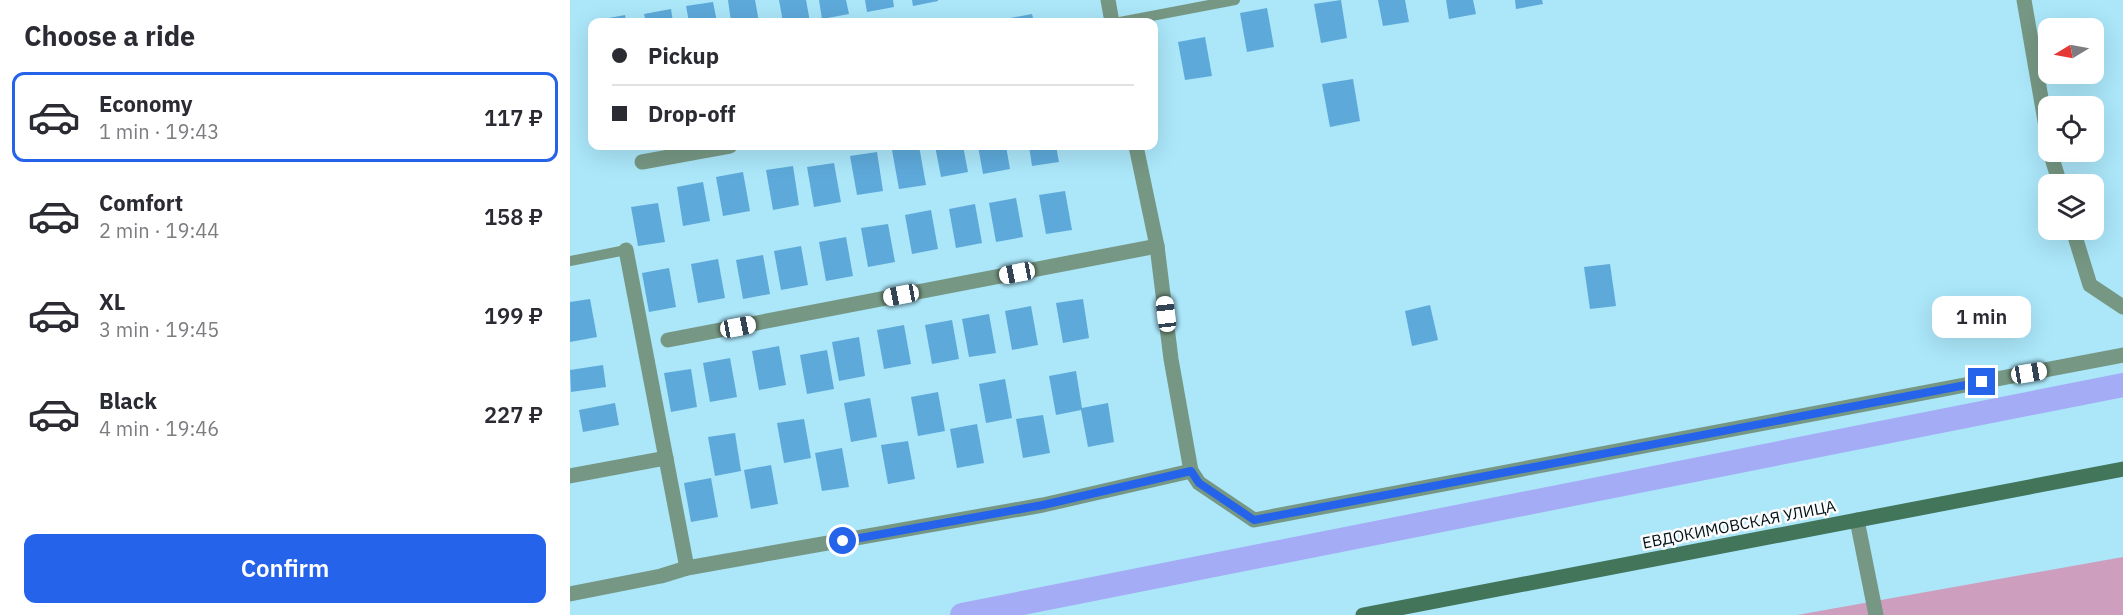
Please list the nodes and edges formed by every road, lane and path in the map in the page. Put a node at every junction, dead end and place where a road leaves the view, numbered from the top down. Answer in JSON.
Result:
{"nodes":[{"id":1,"x":1108,"y":0,"type":"edge"},
{"id":2,"x":1235,"y":0,"type":"edge"},
{"id":3,"x":2024,"y":0,"type":"edge"},
{"id":4,"x":1111,"y":18,"type":"edge"},
{"id":5,"x":1141,"y":18,"type":"edge"},
{"id":6,"x":2041,"y":96,"type":"edge"},
{"id":7,"x":707,"y":150,"type":"edge"},
{"id":8,"x":1137,"y":150,"type":"edge"},
{"id":9,"x":642,"y":162,"type":"dead end"},
{"id":10,"x":2076,"y":240,"type":"edge"},
{"id":11,"x":1157,"y":246,"type":"junction"},
{"id":12,"x":626,"y":250,"type":"joint"},
{"id":13,"x":570,"y":261,"type":"edge"},
{"id":14,"x":2123,"y":307,"type":"edge"},
{"id":15,"x":668,"y":340,"type":"dead end"},
{"id":16,"x":2123,"y":355,"type":"edge"},
{"id":17,"x":666,"y":458,"type":"junction"},
{"id":18,"x":2123,"y":469,"type":"edge"},
{"id":19,"x":1191,"y":471,"type":"junction"},
{"id":20,"x":570,"y":476,"type":"edge"},
{"id":21,"x":1857,"y":520,"type":"junction"},
{"id":22,"x":687,"y":568,"type":"junction"},
{"id":23,"x":570,"y":594,"type":"edge"},
{"id":24,"x":1363,"y":615,"type":"edge"},
{"id":25,"x":1876,"y":615,"type":"edge"}],
"edges":[{"from":1,"to":4,"type":"street"},
{"from":2,"to":5,"type":"lane"},
{"from":3,"to":6,"type":"street"},
{"from":7,"to":9,"type":"street"},
{"from":8,"to":11,"type":"street"},
{"from":10,"to":14,"type":"street"},
{"from":11,"to":15,"type":"street"},
{"from":11,"to":19,"type":"street"},
{"from":12,"to":13,"type":"lane"},
{"from":12,"to":17,"type":"street"},
{"from":16,"to":19,"type":"street"},
{"from":17,"to":20,"type":"street"},
{"from":17,"to":22,"type":"street"},
{"from":18,"to":21,"type":"main road","name":"ЕВДОКИМОВСКАЯ УЛИЦА"},
{"from":19,"to":22,"type":"street"},
{"from":21,"to":24,"type":"main road","name":"ЕВДОКИМОВСКАЯ УЛИЦА"},
{"from":21,"to":25,"type":"street"},
{"from":22,"to":23,"type":"street"}]}
